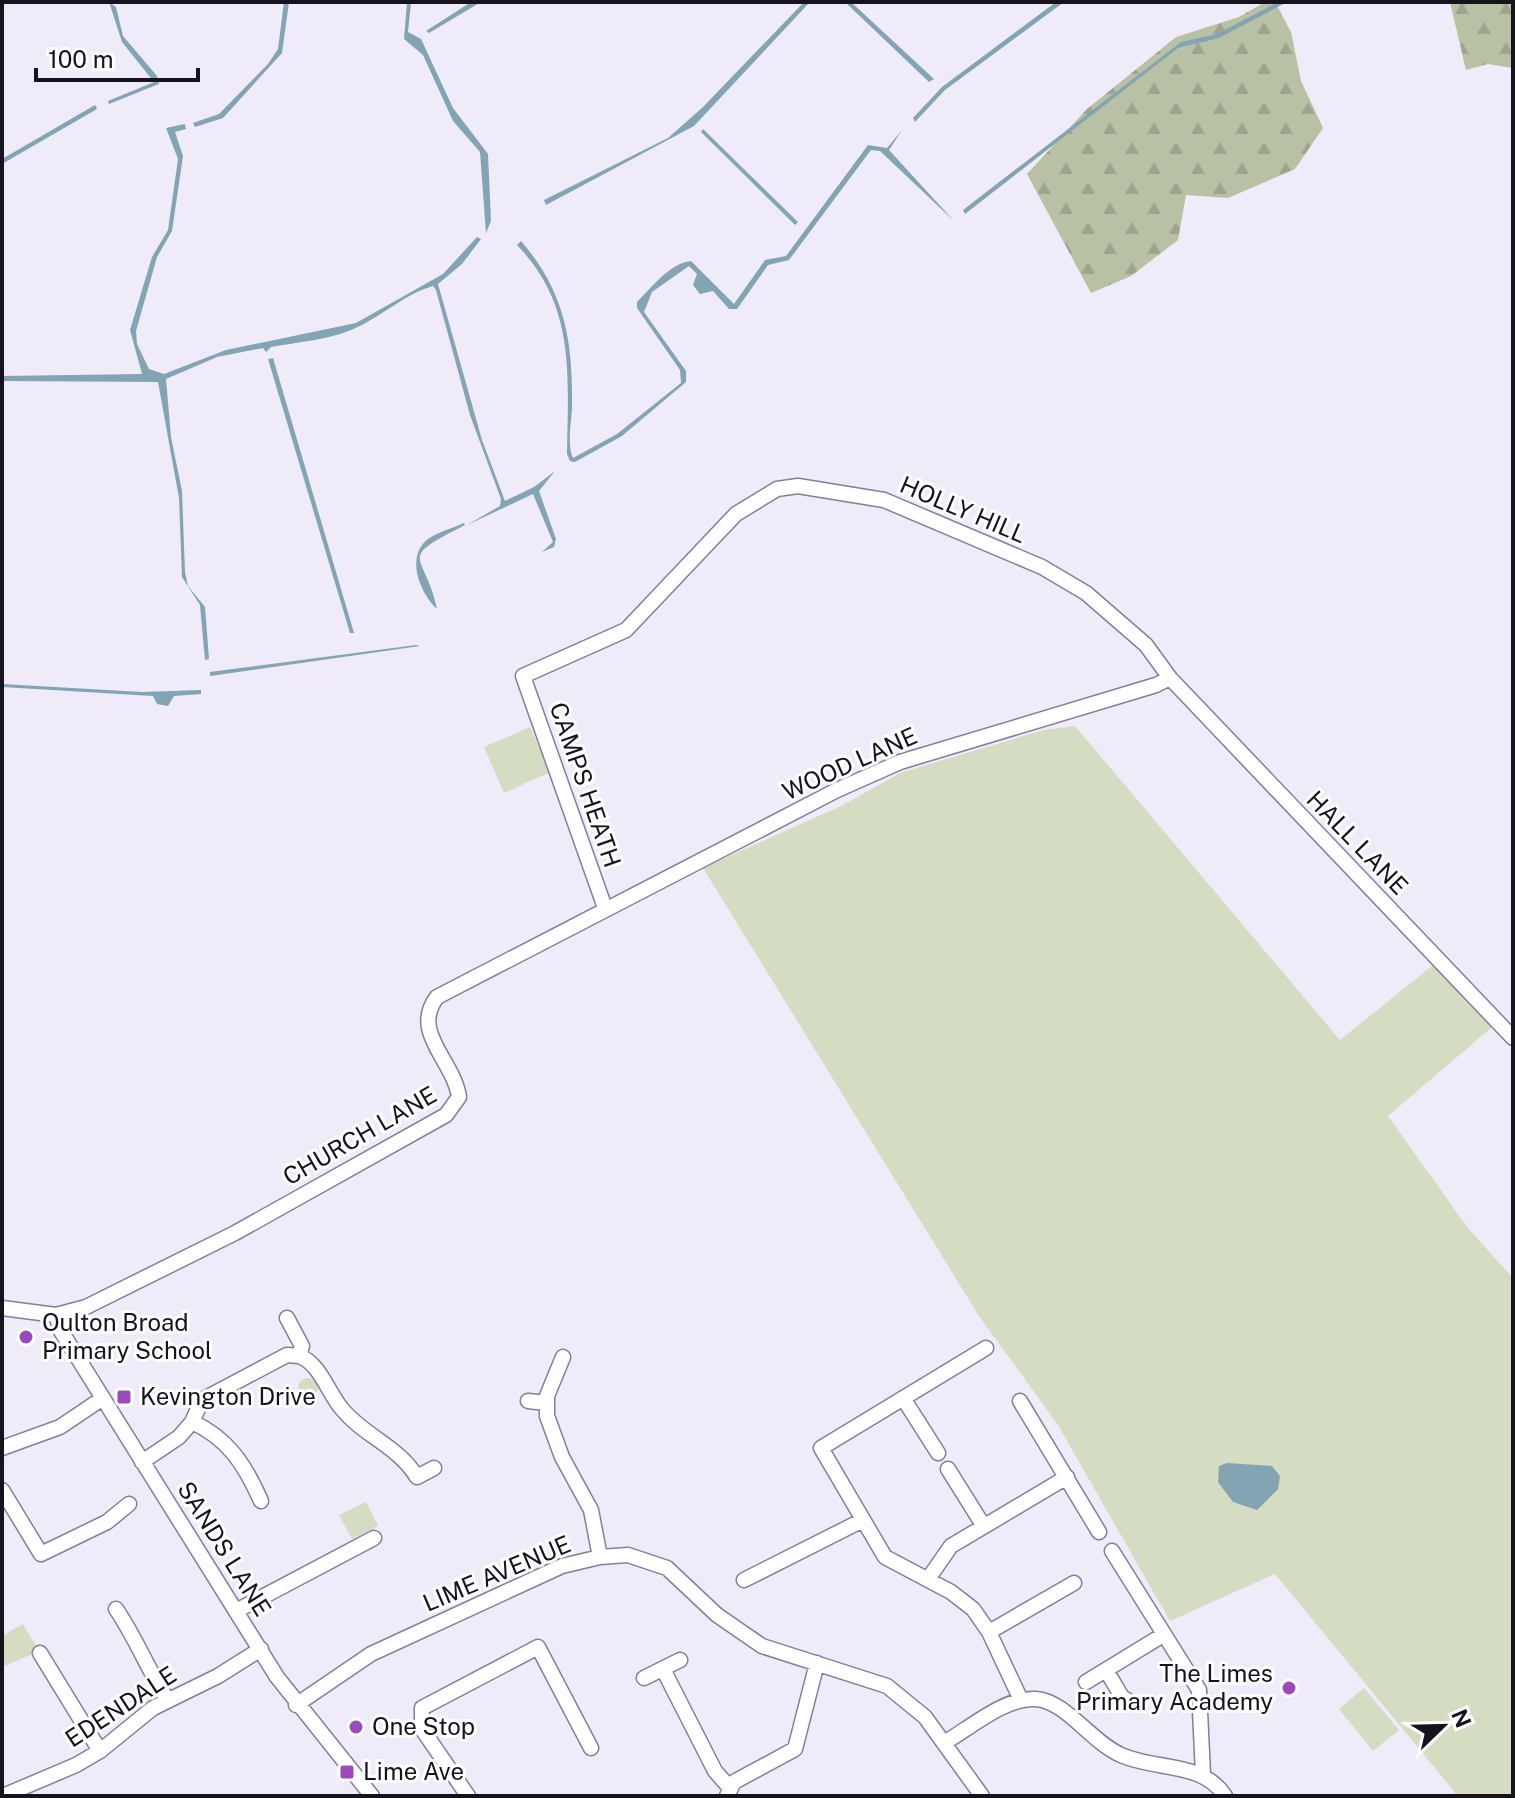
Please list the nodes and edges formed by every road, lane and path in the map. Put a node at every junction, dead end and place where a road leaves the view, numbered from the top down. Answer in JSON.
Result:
{"nodes":[{"id":1,"x":523,"y":676,"type":"joint"},
{"id":2,"x":1170,"y":678,"type":"junction"},
{"id":3,"x":605,"y":908,"type":"junction"},
{"id":4,"x":1513,"y":1038,"type":"edge"},
{"id":5,"x":2,"y":1308,"type":"edge"},
{"id":6,"x":56,"y":1315,"type":"junction"},
{"id":7,"x":287,"y":1318,"type":"dead end"},
{"id":8,"x":986,"y":1348,"type":"dead end"},
{"id":9,"x":299,"y":1356,"type":"junction"},
{"id":10,"x":563,"y":1357,"type":"dead end"},
{"id":11,"x":103,"y":1398,"type":"junction"},
{"id":12,"x":903,"y":1398,"type":"junction"},
{"id":13,"x":528,"y":1401,"type":"dead end"},
{"id":14,"x":1020,"y":1401,"type":"dead end"},
{"id":15,"x":546,"y":1403,"type":"junction"},
{"id":16,"x":192,"y":1422,"type":"junction"},
{"id":17,"x":2,"y":1448,"type":"edge"},
{"id":18,"x":938,"y":1453,"type":"dead end"},
{"id":19,"x":142,"y":1462,"type":"junction"},
{"id":20,"x":434,"y":1468,"type":"dead end"},
{"id":21,"x":948,"y":1469,"type":"dead end"},
{"id":22,"x":1067,"y":1477,"type":"junction"},
{"id":23,"x":2,"y":1490,"type":"edge"},
{"id":24,"x":261,"y":1501,"type":"dead end"},
{"id":25,"x":129,"y":1504,"type":"dead end"},
{"id":26,"x":863,"y":1520,"type":"junction"},
{"id":27,"x":983,"y":1525,"type":"junction"},
{"id":28,"x":1099,"y":1532,"type":"dead end"},
{"id":29,"x":374,"y":1538,"type":"dead end"},
{"id":30,"x":1112,"y":1551,"type":"dead end"},
{"id":31,"x":600,"y":1557,"type":"junction"},
{"id":32,"x":928,"y":1579,"type":"junction"},
{"id":33,"x":744,"y":1580,"type":"dead end"},
{"id":34,"x":1074,"y":1583,"type":"dead end"},
{"id":35,"x":116,"y":1609,"type":"dead end"},
{"id":36,"x":236,"y":1611,"type":"junction"},
{"id":37,"x":989,"y":1632,"type":"junction"},
{"id":38,"x":1163,"y":1635,"type":"junction"},
{"id":39,"x":261,"y":1649,"type":"junction"},
{"id":40,"x":40,"y":1653,"type":"dead end"},
{"id":41,"x":680,"y":1660,"type":"dead end"},
{"id":42,"x":817,"y":1663,"type":"junction"},
{"id":43,"x":663,"y":1669,"type":"junction"},
{"id":44,"x":1106,"y":1670,"type":"junction"},
{"id":45,"x":644,"y":1678,"type":"dead end"},
{"id":46,"x":1086,"y":1682,"type":"dead end"},
{"id":47,"x":167,"y":1699,"type":"junction"},
{"id":48,"x":1021,"y":1700,"type":"junction"},
{"id":49,"x":1133,"y":1704,"type":"dead end"},
{"id":50,"x":296,"y":1705,"type":"junction"},
{"id":51,"x":582,"y":1742,"type":"dead end"},
{"id":52,"x":944,"y":1743,"type":"junction"},
{"id":53,"x":100,"y":1751,"type":"junction"},
{"id":54,"x":1203,"y":1774,"type":"junction"},
{"id":55,"x":728,"y":1791,"type":"edge"},
{"id":56,"x":3,"y":1796,"type":"edge"},
{"id":57,"x":372,"y":1796,"type":"edge"},
{"id":58,"x":468,"y":1796,"type":"edge"},
{"id":59,"x":982,"y":1796,"type":"edge"},
{"id":60,"x":1225,"y":1796,"type":"edge"}],
"edges":[{"from":1,"to":2,"type":"street","name":"HOLLY HILL"},
{"from":1,"to":3,"type":"street","name":"CAMPS HEATH"},
{"from":2,"to":3,"type":"street","name":"WOOD LANE"},
{"from":2,"to":4,"type":"street","name":"HALL LANE"},
{"from":3,"to":6,"type":"street","name":"CHURCH LANE"},
{"from":5,"to":6,"type":"street","name":"CHURCH LANE"},
{"from":6,"to":11,"type":"street","name":"SANDS LANE"},
{"from":7,"to":9,"type":"street"},
{"from":8,"to":12,"type":"street"},
{"from":9,"to":16,"type":"street"},
{"from":9,"to":20,"type":"street"},
{"from":10,"to":15,"type":"street"},
{"from":11,"to":17,"type":"street"},
{"from":11,"to":19,"type":"street","name":"SANDS LANE"},
{"from":12,"to":18,"type":"street"},
{"from":12,"to":26,"type":"street"},
{"from":13,"to":15,"type":"street"},
{"from":14,"to":22,"type":"street"},
{"from":15,"to":31,"type":"street"},
{"from":16,"to":19,"type":"street"},
{"from":16,"to":24,"type":"street"},
{"from":19,"to":36,"type":"street","name":"SANDS LANE"},
{"from":21,"to":27,"type":"street"},
{"from":22,"to":27,"type":"street"},
{"from":22,"to":28,"type":"street"},
{"from":23,"to":25,"type":"street"},
{"from":26,"to":32,"type":"street"},
{"from":26,"to":33,"type":"street"},
{"from":27,"to":32,"type":"street"},
{"from":29,"to":36,"type":"street"},
{"from":30,"to":38,"type":"street"},
{"from":31,"to":42,"type":"street","name":"LIME AVENUE"},
{"from":31,"to":50,"type":"street","name":"LIME AVENUE"},
{"from":32,"to":37,"type":"street"},
{"from":34,"to":37,"type":"street"},
{"from":35,"to":47,"type":"street"},
{"from":36,"to":39,"type":"street","name":"SANDS LANE"},
{"from":37,"to":48,"type":"street"},
{"from":38,"to":44,"type":"street"},
{"from":38,"to":54,"type":"street"},
{"from":39,"to":47,"type":"street","name":"EDENDALE"},
{"from":39,"to":50,"type":"street","name":"SANDS LANE"},
{"from":40,"to":53,"type":"street"},
{"from":41,"to":43,"type":"street"},
{"from":42,"to":52,"type":"street","name":"LIME AVENUE"},
{"from":42,"to":55,"type":"street"},
{"from":43,"to":45,"type":"street"},
{"from":43,"to":55,"type":"street"},
{"from":44,"to":46,"type":"street"},
{"from":44,"to":49,"type":"street"},
{"from":47,"to":53,"type":"street","name":"EDENDALE"},
{"from":48,"to":52,"type":"street"},
{"from":48,"to":54,"type":"street"},
{"from":50,"to":57,"type":"street","name":"SANDS LANE"},
{"from":51,"to":58,"type":"street"},
{"from":52,"to":59,"type":"street","name":"LIME AVENUE"},
{"from":53,"to":56,"type":"street","name":"EDENDALE"},
{"from":54,"to":60,"type":"street"}]}
